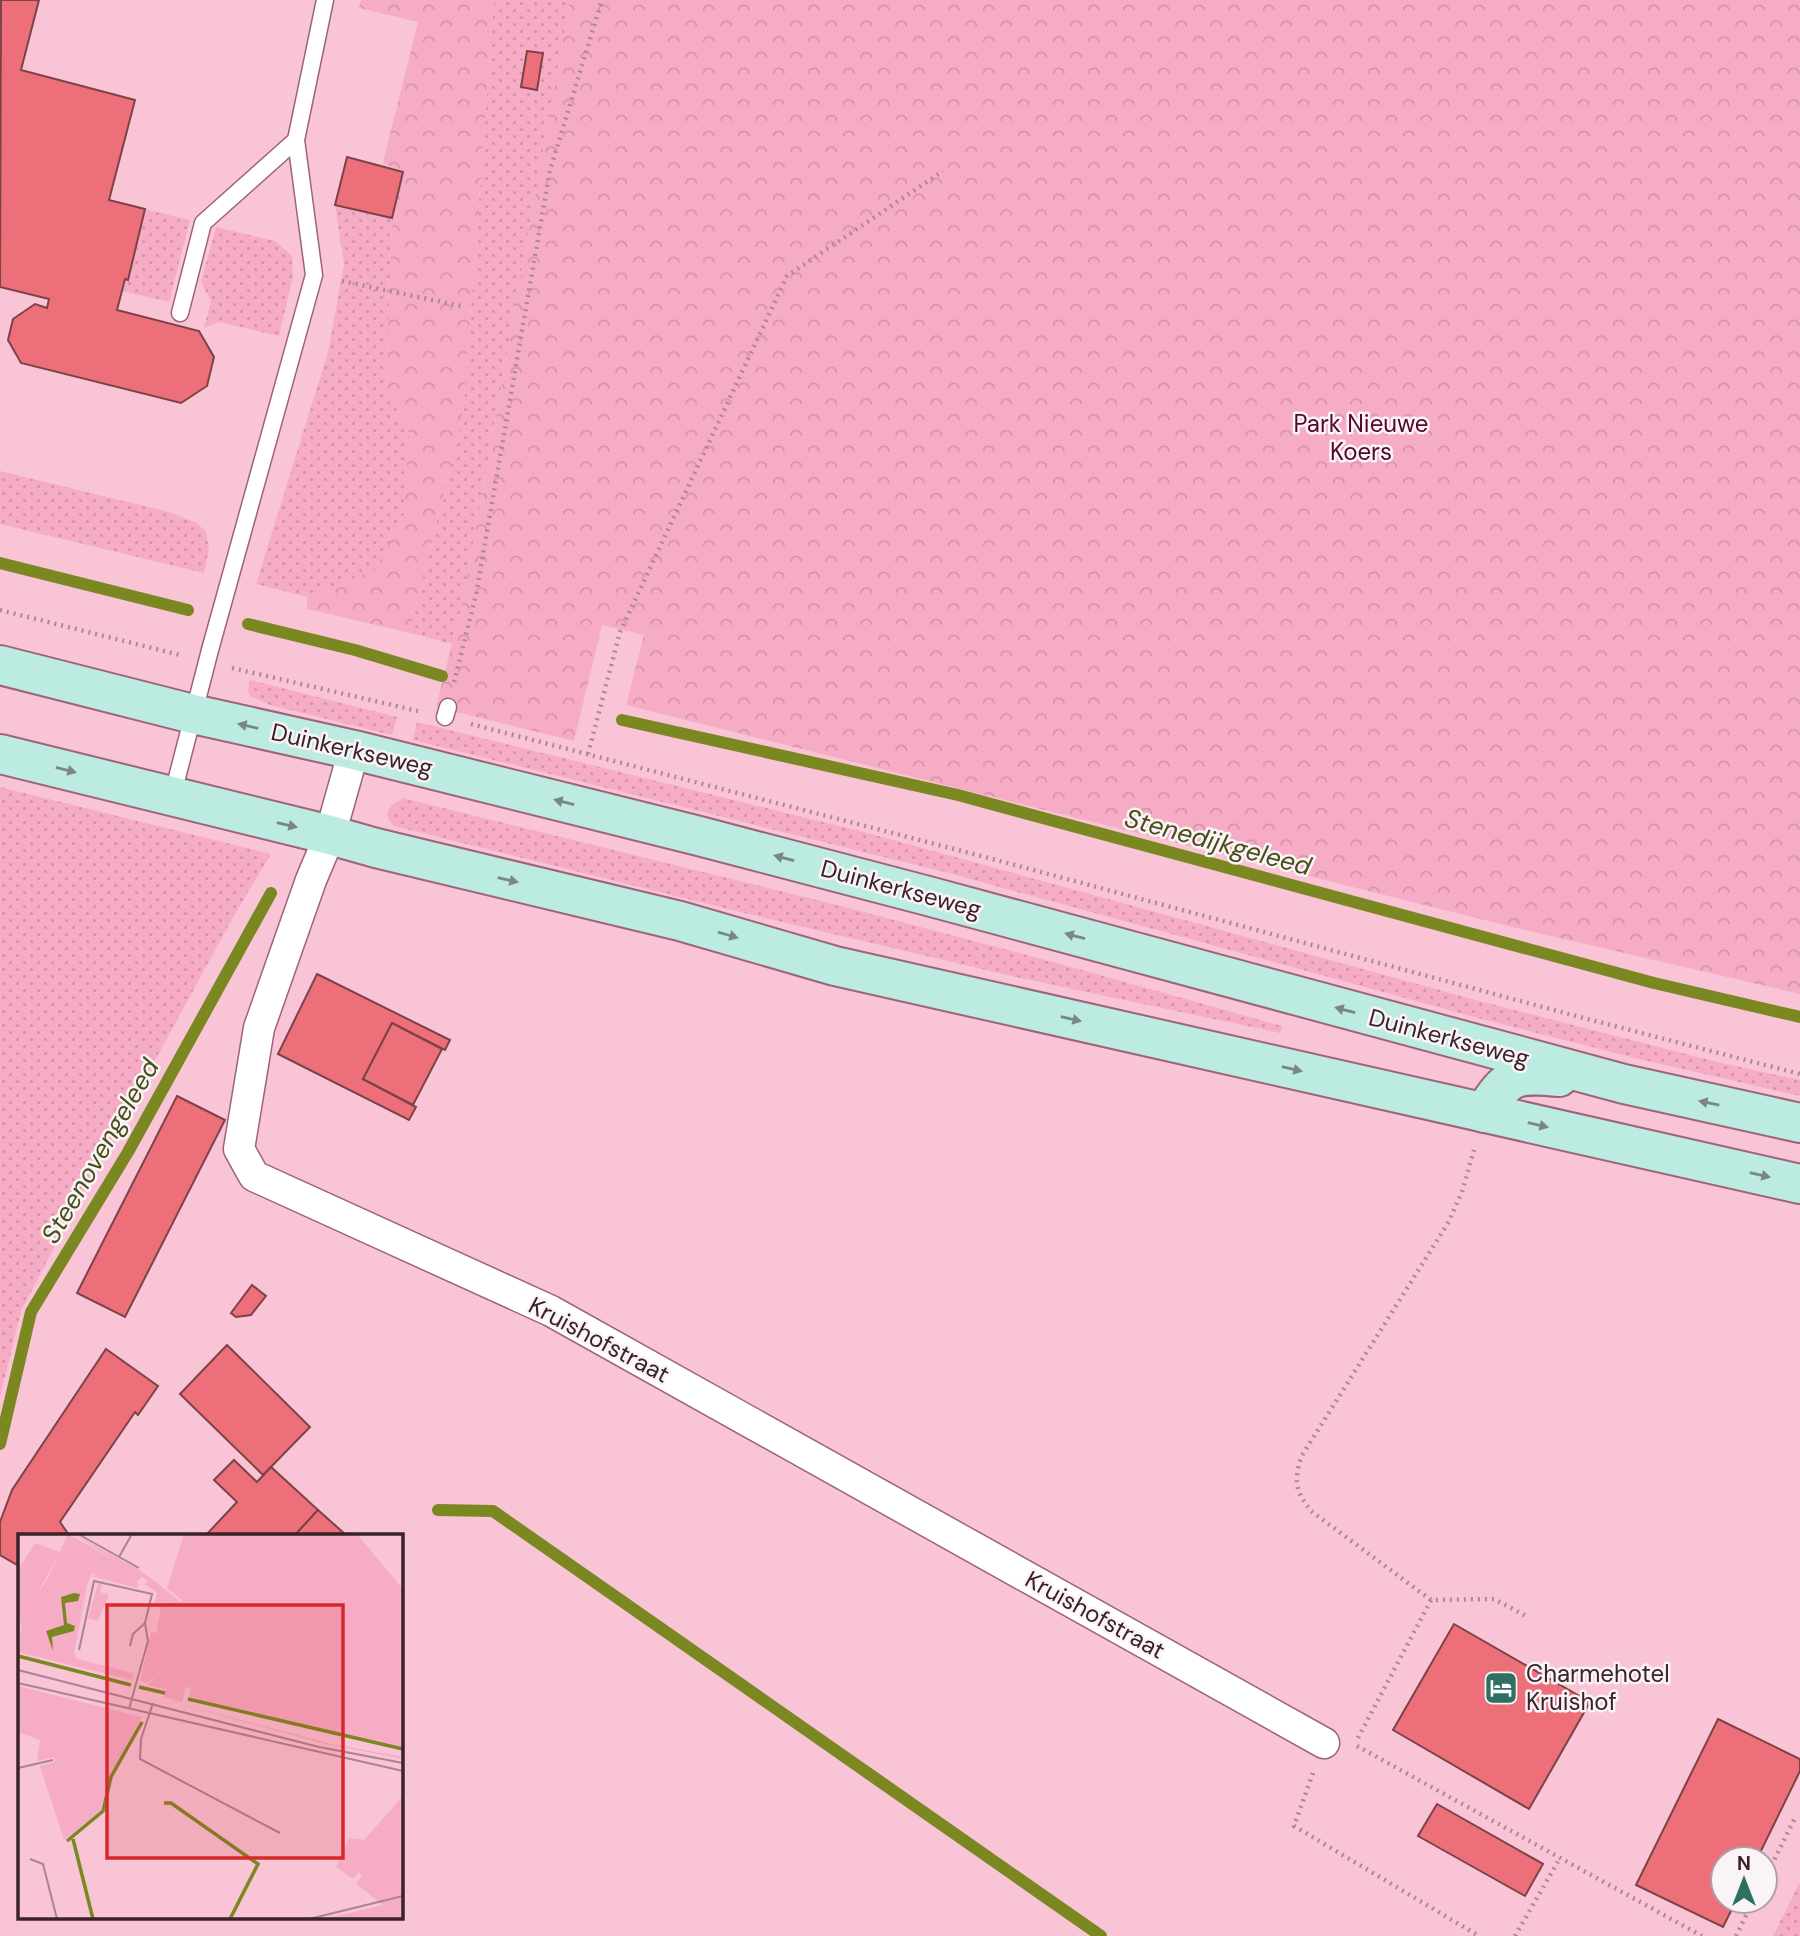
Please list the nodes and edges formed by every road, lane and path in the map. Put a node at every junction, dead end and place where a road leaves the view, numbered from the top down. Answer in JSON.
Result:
{"nodes":[{"id":1,"x":325,"y":0,"type":"edge"},
{"id":2,"x":602,"y":0,"type":"edge"},
{"id":3,"x":296,"y":140,"type":"junction"},
{"id":4,"x":943,"y":171,"type":"dead end"},
{"id":5,"x":314,"y":275,"type":"junction"},
{"id":6,"x":461,"y":306,"type":"dead end"},
{"id":7,"x":180,"y":313,"type":"dead end"},
{"id":8,"x":0,"y":665,"type":"edge"},
{"id":9,"x":193,"y":714,"type":"junction"},
{"id":10,"x":354,"y":750,"type":"junction"},
{"id":11,"x":0,"y":754,"type":"edge"},
{"id":12,"x":588,"y":754,"type":"junction"},
{"id":13,"x":172,"y":797,"type":"junction"},
{"id":14,"x":330,"y":835,"type":"junction"},
{"id":15,"x":1800,"y":1074,"type":"edge"},
{"id":16,"x":1624,"y":1084,"type":"junction"},
{"id":17,"x":1484,"y":1112,"type":"junction"},
{"id":18,"x":1800,"y":1123,"type":"edge"},
{"id":19,"x":1800,"y":1184,"type":"edge"},
{"id":20,"x":1431,"y":1600,"type":"junction"},
{"id":21,"x":1526,"y":1616,"type":"dead end"},
{"id":22,"x":1324,"y":1743,"type":"joint"},
{"id":23,"x":1796,"y":1816,"type":"dead end"},
{"id":24,"x":1779,"y":1850,"type":"edge"},
{"id":25,"x":1560,"y":1858,"type":"junction"},
{"id":26,"x":1746,"y":1915,"type":"edge"},
{"id":27,"x":1479,"y":1936,"type":"edge"},
{"id":28,"x":1515,"y":1936,"type":"edge"},
{"id":29,"x":1702,"y":1936,"type":"edge"},
{"id":30,"x":1736,"y":1936,"type":"edge"}],
"edges":[{"from":1,"to":3,"type":"lane"},
{"from":2,"to":12,"type":"path"},
{"from":3,"to":5,"type":"lane"},
{"from":3,"to":7,"type":"lane"},
{"from":4,"to":12,"type":"path"},
{"from":5,"to":6,"type":"path"},
{"from":5,"to":9,"type":"lane"},
{"from":8,"to":9,"type":"main road","name":"Duinkerkseweg"},
{"from":10,"to":9,"type":"main road","name":"Duinkerkseweg","one_way":true},
{"from":9,"to":13,"type":"lane"},
{"from":10,"to":14,"type":"street","name":"Kruishofstraat"},
{"from":16,"to":10,"type":"main road","name":"Duinkerkseweg","one_way":true},
{"from":11,"to":13,"type":"main road","one_way":true},
{"from":12,"to":15,"type":"path"},
{"from":13,"to":14,"type":"main road","one_way":true},
{"from":14,"to":17,"type":"main road","one_way":true},
{"from":14,"to":22,"type":"street","name":"Kruishofstraat"},
{"from":16,"to":17,"type":"main road"},
{"from":18,"to":16,"type":"main road","name":"Duinkerkseweg","one_way":true},
{"from":17,"to":19,"type":"main road","one_way":true},
{"from":17,"to":20,"type":"path"},
{"from":20,"to":21,"type":"path"},
{"from":20,"to":25,"type":"path"},
{"from":22,"to":27,"type":"path"},
{"from":23,"to":24,"type":"path"},
{"from":25,"to":28,"type":"path"},
{"from":25,"to":29,"type":"path"},
{"from":26,"to":30,"type":"path"}]}
